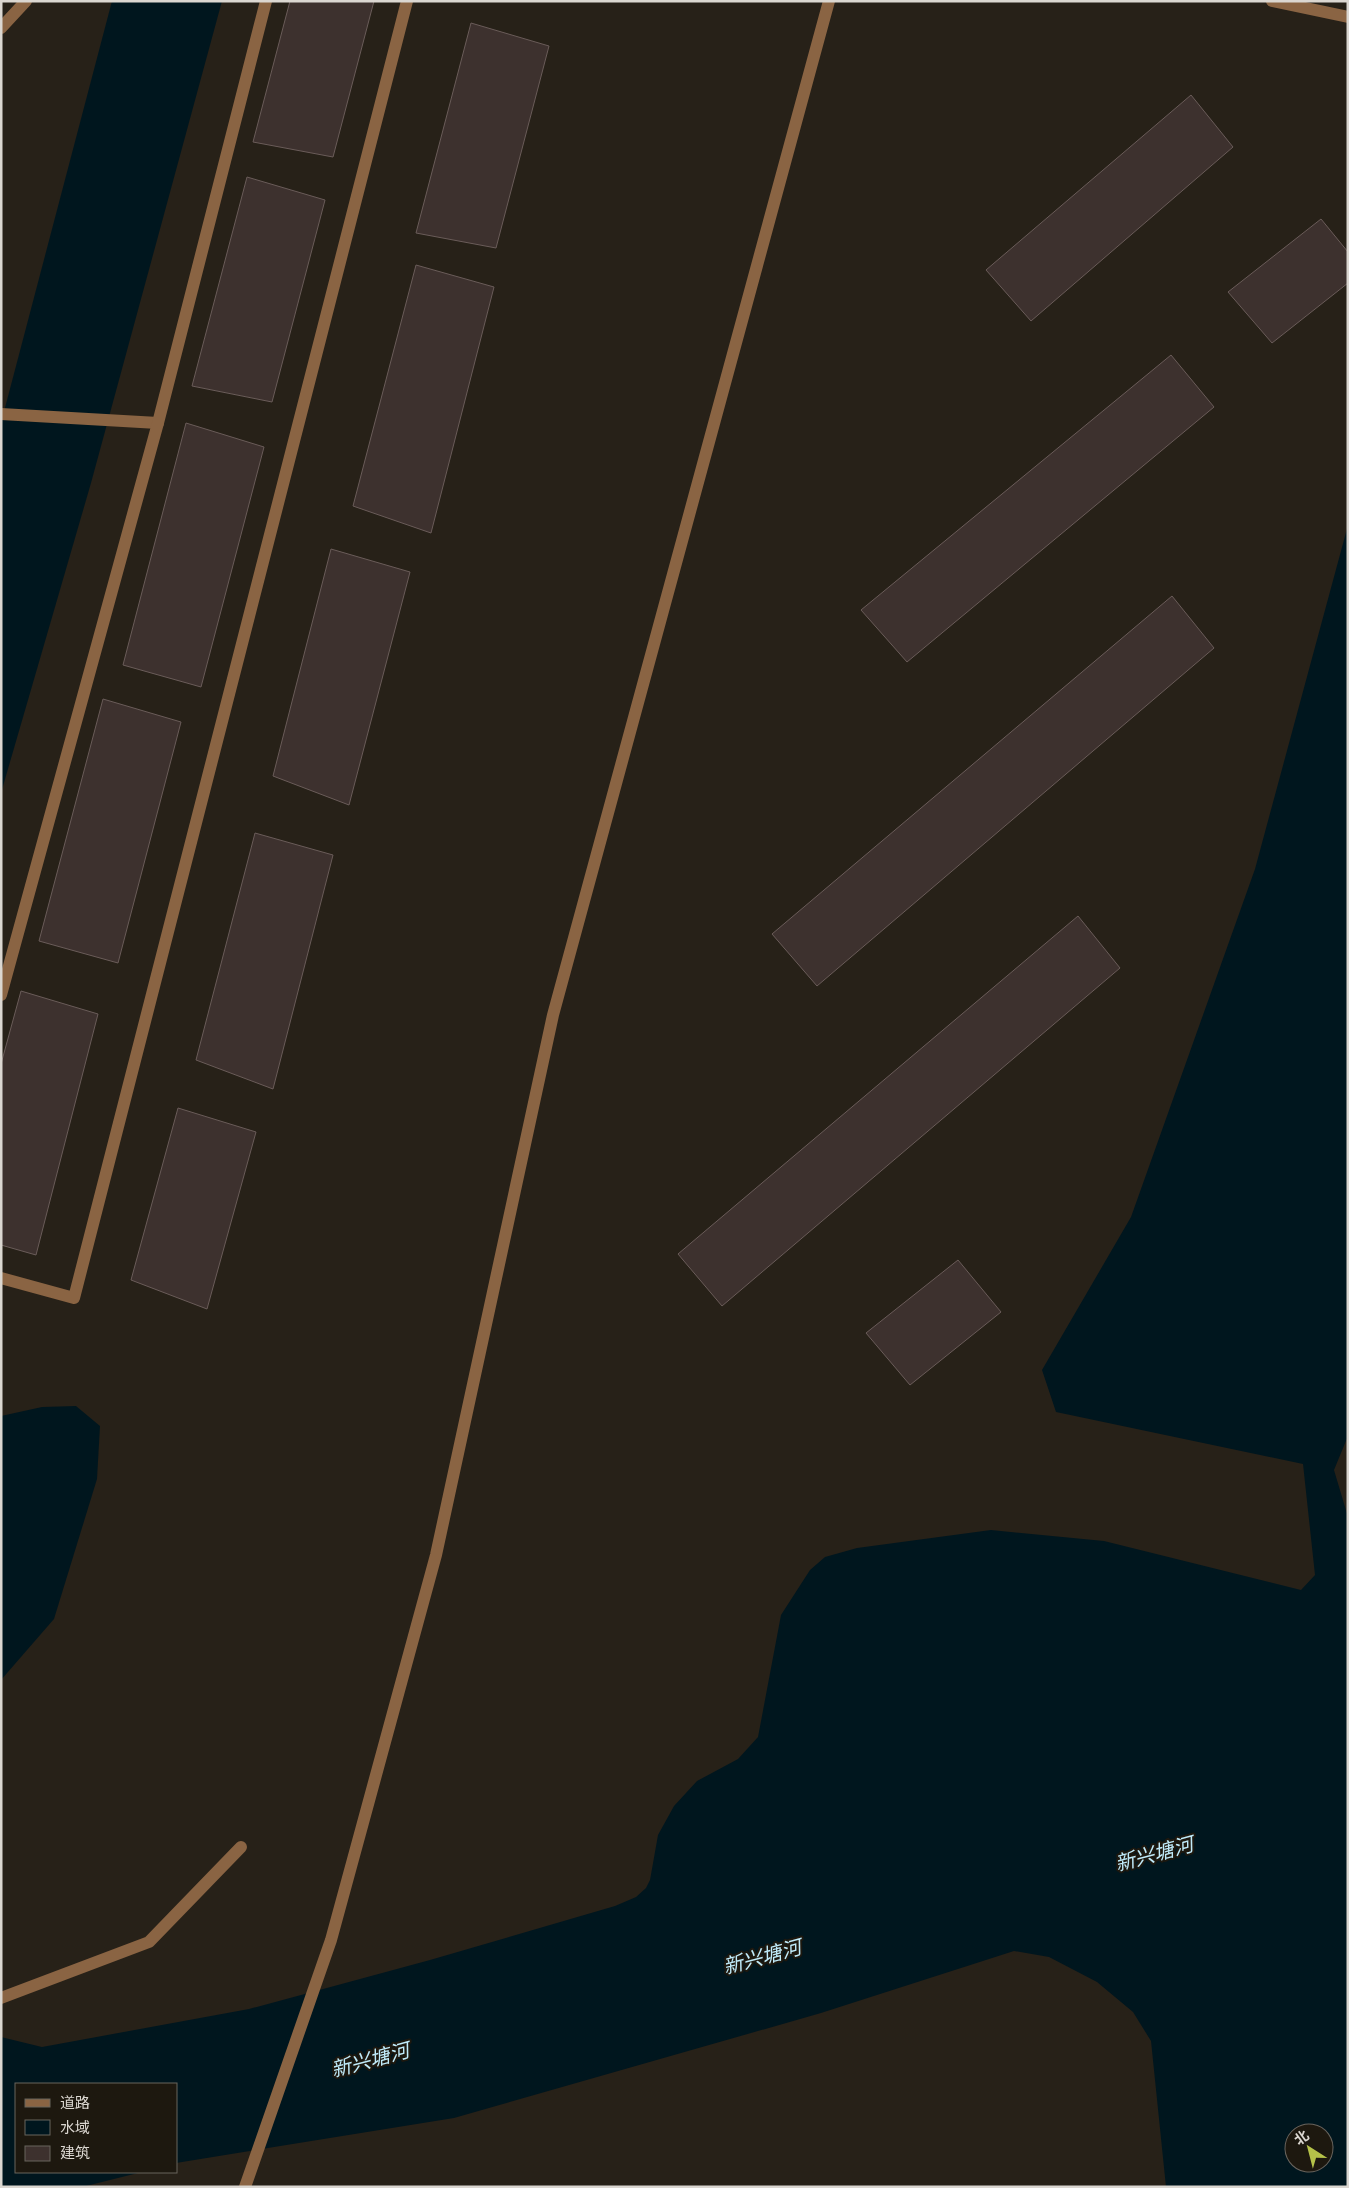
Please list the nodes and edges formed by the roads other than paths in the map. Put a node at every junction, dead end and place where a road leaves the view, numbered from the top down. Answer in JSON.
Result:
{"nodes":[{"id":1,"x":26,"y":1,"type":"edge"},
{"id":2,"x":266,"y":1,"type":"edge"},
{"id":3,"x":406,"y":1,"type":"edge"},
{"id":4,"x":829,"y":1,"type":"edge"},
{"id":5,"x":1272,"y":1,"type":"edge"},
{"id":6,"x":1348,"y":17,"type":"edge"},
{"id":7,"x":1,"y":28,"type":"edge"},
{"id":8,"x":1,"y":414,"type":"edge"},
{"id":9,"x":158,"y":423,"type":"junction"},
{"id":10,"x":1,"y":995,"type":"edge"},
{"id":11,"x":1,"y":1278,"type":"edge"},
{"id":12,"x":241,"y":1847,"type":"dead end"},
{"id":13,"x":1,"y":1998,"type":"edge"},
{"id":14,"x":244,"y":2187,"type":"edge"}],
"edges":[{"from":1,"to":7,"type":"street"},
{"from":2,"to":9,"type":"street"},
{"from":3,"to":11,"type":"street"},
{"from":4,"to":14,"type":"street"},
{"from":5,"to":6,"type":"street"},
{"from":8,"to":9,"type":"street"},
{"from":9,"to":10,"type":"street"},
{"from":12,"to":13,"type":"street"}]}
